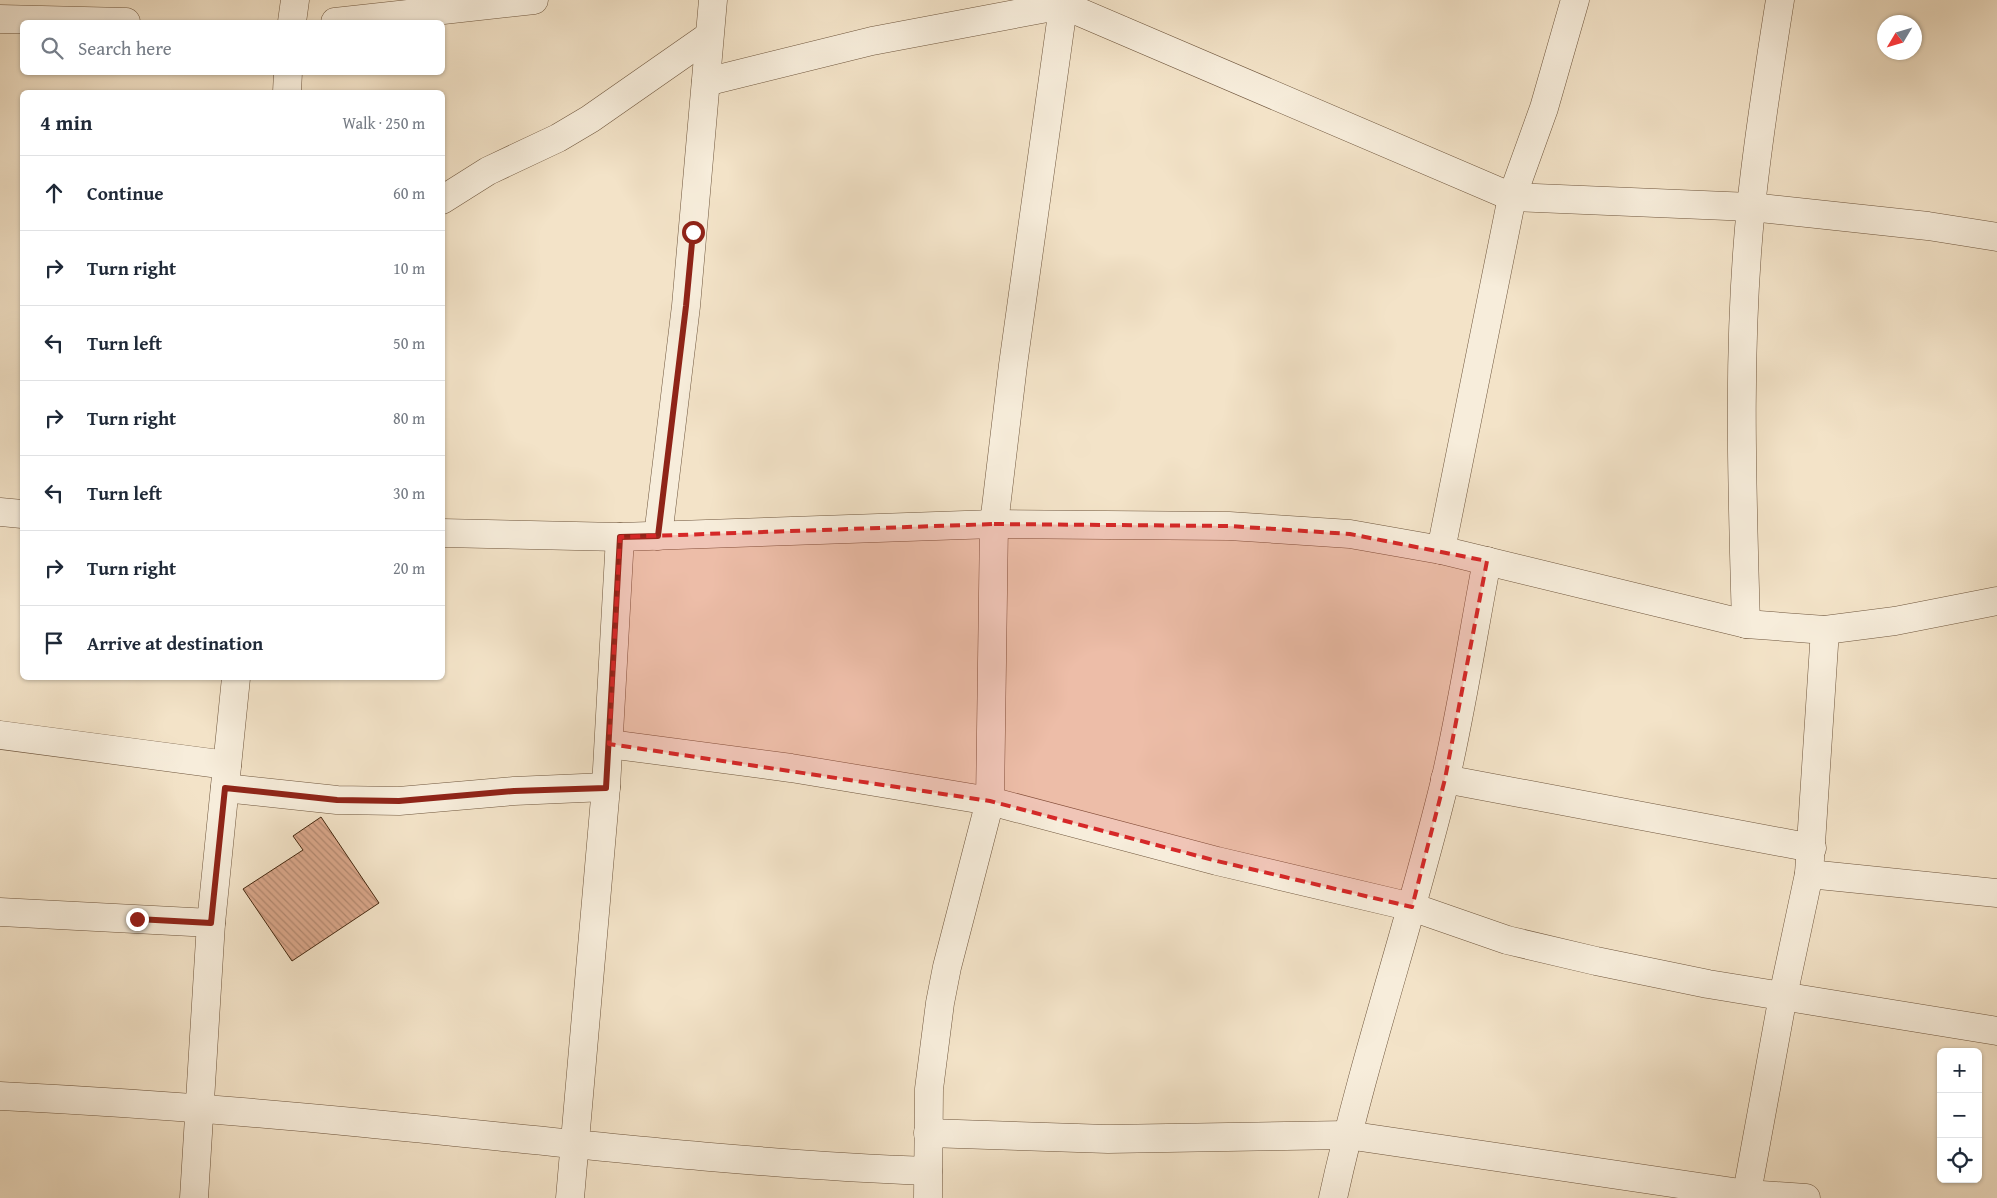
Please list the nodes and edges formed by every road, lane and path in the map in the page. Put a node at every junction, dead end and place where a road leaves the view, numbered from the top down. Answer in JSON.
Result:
{"nodes":[{"id":1,"x":295,"y":0,"type":"edge"},
{"id":2,"x":534,"y":0,"type":"edge"},
{"id":3,"x":713,"y":0,"type":"edge"},
{"id":4,"x":1575,"y":0,"type":"edge"},
{"id":5,"x":1780,"y":0,"type":"edge"},
{"id":6,"x":1063,"y":3,"type":"edge"},
{"id":7,"x":0,"y":19,"type":"edge"},
{"id":8,"x":42,"y":20,"type":"edge"},
{"id":9,"x":292,"y":20,"type":"edge"},
{"id":10,"x":353,"y":20,"type":"edge"},
{"id":11,"x":709,"y":36,"type":"junction"},
{"id":12,"x":288,"y":75,"type":"edge"},
{"id":13,"x":706,"y":82,"type":"junction"},
{"id":14,"x":287,"y":90,"type":"edge"},
{"id":15,"x":1512,"y":197,"type":"junction"},
{"id":16,"x":445,"y":198,"type":"edge"},
{"id":17,"x":1751,"y":207,"type":"junction"},
{"id":18,"x":1997,"y":237,"type":"edge"},
{"id":19,"x":0,"y":512,"type":"edge"},
{"id":20,"x":20,"y":514,"type":"edge"},
{"id":21,"x":994,"y":524,"type":"junction"},
{"id":22,"x":445,"y":533,"type":"edge"},
{"id":23,"x":658,"y":536,"type":"junction"},
{"id":24,"x":620,"y":537,"type":"junction"},
{"id":25,"x":1441,"y":550,"type":"junction"},
{"id":26,"x":1487,"y":561,"type":"junction"},
{"id":27,"x":1997,"y":601,"type":"edge"},
{"id":28,"x":1746,"y":624,"type":"junction"},
{"id":29,"x":1825,"y":630,"type":"junction"},
{"id":30,"x":236,"y":680,"type":"edge"},
{"id":31,"x":0,"y":735,"type":"edge"},
{"id":32,"x":609,"y":744,"type":"junction"},
{"id":33,"x":226,"y":776,"type":"junction"},
{"id":34,"x":1445,"y":780,"type":"junction"},
{"id":35,"x":606,"y":788,"type":"junction"},
{"id":36,"x":990,"y":801,"type":"junction"},
{"id":37,"x":1811,"y":861,"type":"junction"},
{"id":38,"x":1997,"y":893,"type":"edge"},
{"id":39,"x":1412,"y":907,"type":"junction"},
{"id":40,"x":0,"y":912,"type":"edge"},
{"id":41,"x":211,"y":923,"type":"junction"},
{"id":42,"x":1783,"y":996,"type":"junction"},
{"id":43,"x":1997,"y":1031,"type":"edge"},
{"id":44,"x":0,"y":1096,"type":"edge"},
{"id":45,"x":200,"y":1108,"type":"junction"},
{"id":46,"x":928,"y":1133,"type":"junction"},
{"id":47,"x":1347,"y":1135,"type":"junction"},
{"id":48,"x":574,"y":1144,"type":"junction"},
{"id":49,"x":928,"y":1171,"type":"junction"},
{"id":50,"x":1747,"y":1196,"type":"edge"},
{"id":51,"x":194,"y":1198,"type":"edge"},
{"id":52,"x":570,"y":1198,"type":"edge"},
{"id":53,"x":928,"y":1198,"type":"edge"},
{"id":54,"x":1333,"y":1198,"type":"edge"},
{"id":55,"x":1806,"y":1198,"type":"edge"}],
"edges":[{"from":1,"to":9,"type":"street"},
{"from":2,"to":10,"type":"street"},
{"from":3,"to":11,"type":"street"},
{"from":4,"to":15,"type":"street"},
{"from":5,"to":17,"type":"street"},
{"from":6,"to":13,"type":"street"},
{"from":6,"to":15,"type":"street"},
{"from":6,"to":21,"type":"street"},
{"from":7,"to":8,"type":"street"},
{"from":11,"to":13,"type":"street"},
{"from":11,"to":16,"type":"street"},
{"from":12,"to":14,"type":"street"},
{"from":13,"to":23,"type":"street"},
{"from":15,"to":17,"type":"street"},
{"from":15,"to":25,"type":"street"},
{"from":17,"to":18,"type":"street"},
{"from":17,"to":28,"type":"street"},
{"from":19,"to":20,"type":"street"},
{"from":21,"to":23,"type":"street"},
{"from":21,"to":25,"type":"street"},
{"from":21,"to":36,"type":"street"},
{"from":22,"to":24,"type":"street"},
{"from":23,"to":24,"type":"street"},
{"from":24,"to":32,"type":"street"},
{"from":25,"to":26,"type":"street"},
{"from":26,"to":28,"type":"street"},
{"from":26,"to":34,"type":"street"},
{"from":27,"to":29,"type":"street"},
{"from":28,"to":29,"type":"street"},
{"from":29,"to":37,"type":"street"},
{"from":30,"to":33,"type":"street"},
{"from":31,"to":33,"type":"street"},
{"from":32,"to":35,"type":"street"},
{"from":32,"to":36,"type":"street"},
{"from":33,"to":35,"type":"street"},
{"from":33,"to":41,"type":"street"},
{"from":34,"to":37,"type":"street"},
{"from":34,"to":39,"type":"street"},
{"from":35,"to":48,"type":"street"},
{"from":36,"to":39,"type":"street"},
{"from":36,"to":46,"type":"street"},
{"from":37,"to":38,"type":"street"},
{"from":37,"to":42,"type":"street"},
{"from":39,"to":42,"type":"street"},
{"from":39,"to":47,"type":"street"},
{"from":40,"to":41,"type":"street"},
{"from":41,"to":45,"type":"street"},
{"from":42,"to":43,"type":"street"},
{"from":42,"to":50,"type":"street"},
{"from":44,"to":45,"type":"street"},
{"from":45,"to":48,"type":"street"},
{"from":45,"to":51,"type":"street"},
{"from":46,"to":47,"type":"street"},
{"from":46,"to":49,"type":"street"},
{"from":47,"to":50,"type":"street"},
{"from":47,"to":54,"type":"street"},
{"from":48,"to":49,"type":"street"},
{"from":48,"to":52,"type":"street"},
{"from":49,"to":53,"type":"street"},
{"from":50,"to":55,"type":"street"}]}
